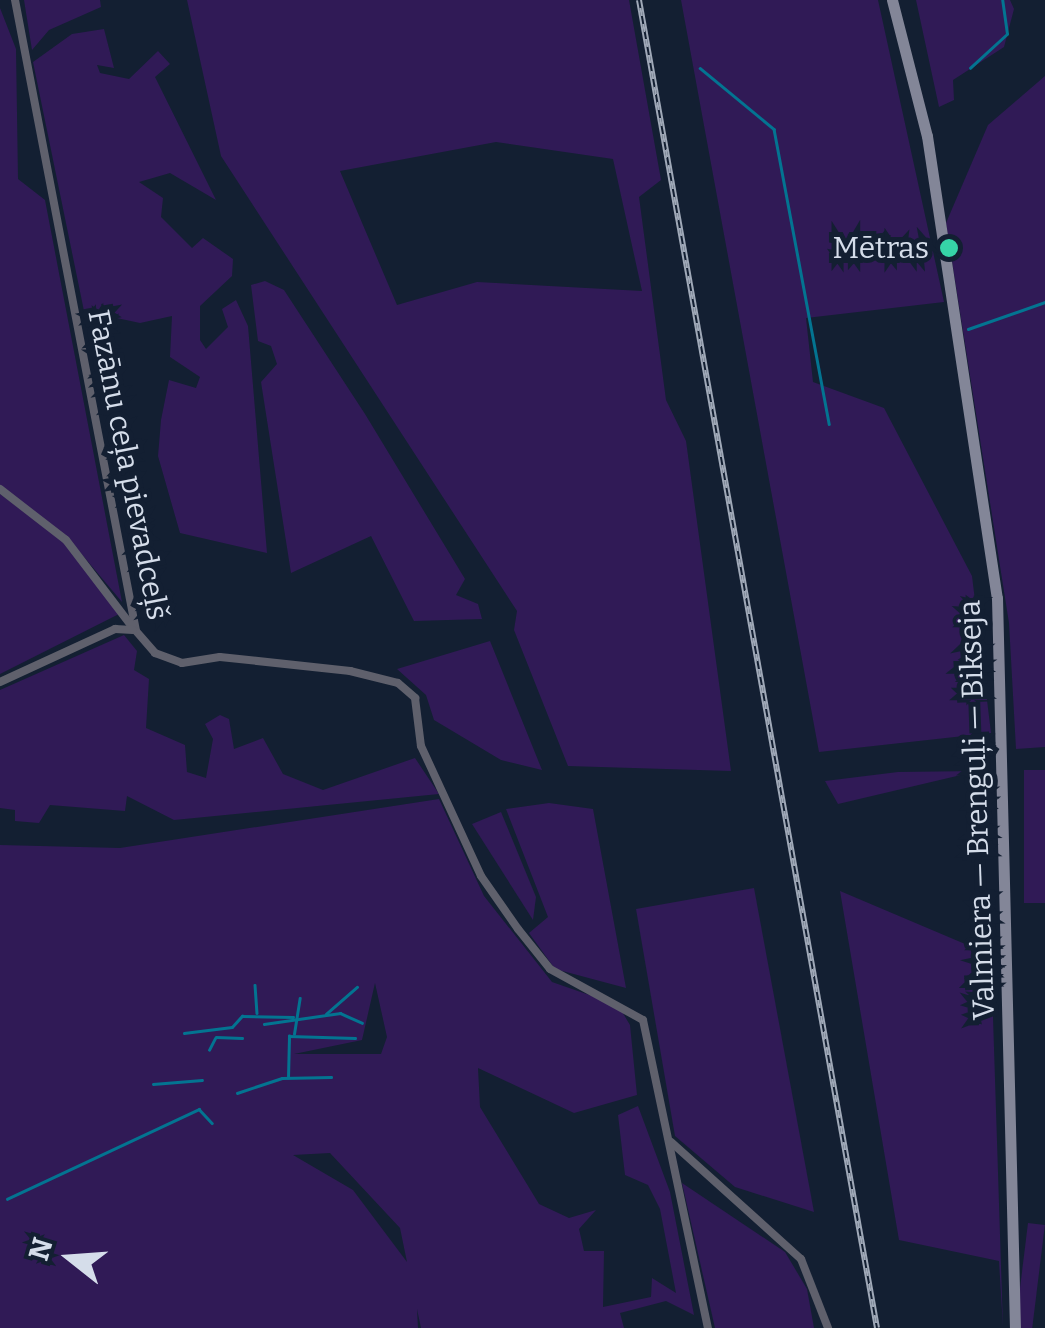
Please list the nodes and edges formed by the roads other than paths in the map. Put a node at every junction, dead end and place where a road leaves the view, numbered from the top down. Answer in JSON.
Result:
{"nodes":[{"id":1,"x":15,"y":0,"type":"edge"},
{"id":2,"x":892,"y":0,"type":"edge"},
{"id":3,"x":0,"y":489,"type":"edge"},
{"id":4,"x":136,"y":631,"type":"junction"},
{"id":5,"x":0,"y":682,"type":"edge"},
{"id":6,"x":670,"y":1141,"type":"junction"},
{"id":7,"x":708,"y":1328,"type":"edge"},
{"id":8,"x":828,"y":1328,"type":"edge"},
{"id":9,"x":1015,"y":1328,"type":"edge"}],
"edges":[{"from":1,"to":4,"type":"street","name":"Fazānu ceļa pievadceļš"},
{"from":2,"to":9,"type":"main road","name":"Valmiera — Brenguļi — Bikseja"},
{"from":3,"to":4,"type":"street"},
{"from":4,"to":5,"type":"street"},
{"from":4,"to":6,"type":"street","name":"Fazānu ceļa pievadceļš"},
{"from":6,"to":7,"type":"street"},
{"from":6,"to":8,"type":"street"}]}
